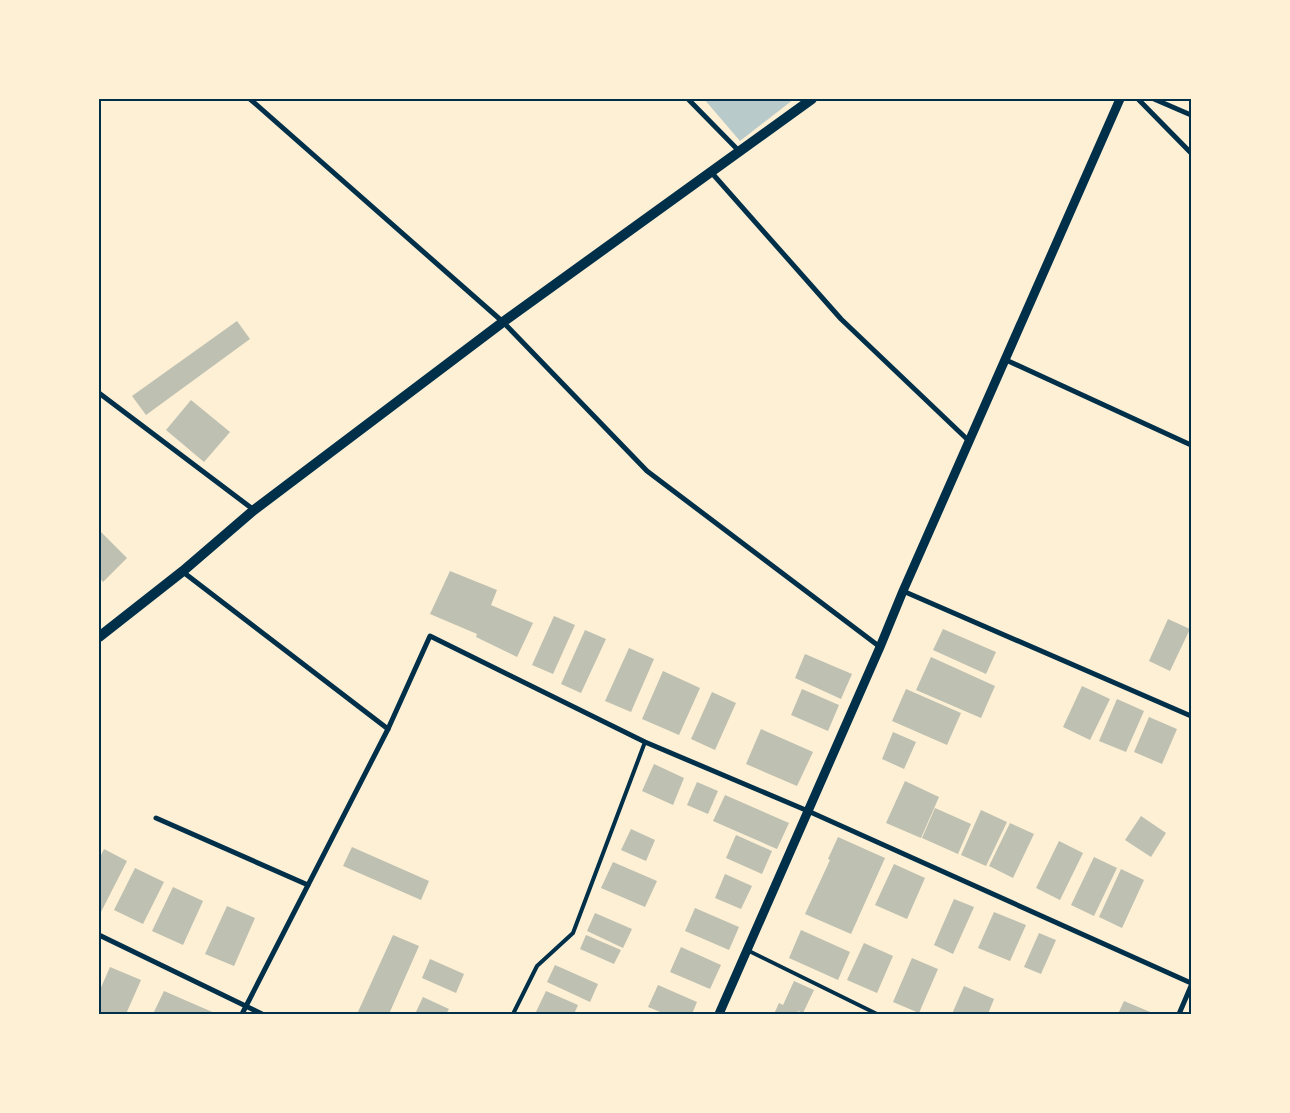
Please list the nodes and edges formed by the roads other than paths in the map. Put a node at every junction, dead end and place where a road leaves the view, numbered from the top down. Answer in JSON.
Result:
{"nodes":[{"id":1,"x":250,"y":99,"type":"edge"},
{"id":2,"x":688,"y":99,"type":"edge"},
{"id":3,"x":812,"y":99,"type":"edge"},
{"id":4,"x":1120,"y":99,"type":"edge"},
{"id":5,"x":1138,"y":99,"type":"edge"},
{"id":6,"x":1154,"y":99,"type":"edge"},
{"id":7,"x":1191,"y":116,"type":"edge"},
{"id":8,"x":739,"y":152,"type":"junction"},
{"id":9,"x":1191,"y":153,"type":"edge"},
{"id":10,"x":711,"y":172,"type":"junction"},
{"id":11,"x":503,"y":322,"type":"junction"},
{"id":12,"x":1006,"y":360,"type":"junction"},
{"id":13,"x":99,"y":393,"type":"edge"},
{"id":14,"x":970,"y":441,"type":"junction"},
{"id":15,"x":1191,"y":445,"type":"edge"},
{"id":16,"x":254,"y":510,"type":"junction"},
{"id":17,"x":183,"y":571,"type":"junction"},
{"id":18,"x":902,"y":591,"type":"junction"},
{"id":19,"x":99,"y":637,"type":"edge"},
{"id":20,"x":880,"y":647,"type":"junction"},
{"id":21,"x":1191,"y":716,"type":"edge"},
{"id":22,"x":388,"y":729,"type":"junction"},
{"id":23,"x":645,"y":742,"type":"junction"},
{"id":24,"x":808,"y":811,"type":"junction"},
{"id":25,"x":156,"y":818,"type":"dead end"},
{"id":26,"x":308,"y":885,"type":"junction"},
{"id":27,"x":99,"y":935,"type":"edge"},
{"id":28,"x":747,"y":950,"type":"junction"},
{"id":29,"x":1191,"y":984,"type":"edge"},
{"id":30,"x":245,"y":1006,"type":"junction"},
{"id":31,"x":242,"y":1014,"type":"edge"},
{"id":32,"x":262,"y":1014,"type":"edge"},
{"id":33,"x":513,"y":1014,"type":"edge"},
{"id":34,"x":719,"y":1014,"type":"edge"},
{"id":35,"x":877,"y":1014,"type":"edge"},
{"id":36,"x":1179,"y":1014,"type":"edge"}],
"edges":[{"from":1,"to":11,"type":"street"},
{"from":2,"to":8,"type":"street"},
{"from":3,"to":8,"type":"main road"},
{"from":4,"to":12,"type":"street"},
{"from":5,"to":9,"type":"street"},
{"from":6,"to":7,"type":"street"},
{"from":8,"to":10,"type":"main road"},
{"from":10,"to":11,"type":"main road"},
{"from":10,"to":14,"type":"street"},
{"from":11,"to":16,"type":"main road"},
{"from":11,"to":20,"type":"street"},
{"from":12,"to":14,"type":"street"},
{"from":12,"to":15,"type":"street"},
{"from":13,"to":16,"type":"street"},
{"from":14,"to":18,"type":"street"},
{"from":16,"to":17,"type":"main road"},
{"from":17,"to":19,"type":"main road"},
{"from":17,"to":22,"type":"street"},
{"from":18,"to":20,"type":"street"},
{"from":18,"to":21,"type":"street"},
{"from":20,"to":24,"type":"street"},
{"from":22,"to":23,"type":"street"},
{"from":22,"to":26,"type":"street"},
{"from":23,"to":24,"type":"street"},
{"from":23,"to":33,"type":"lane"},
{"from":24,"to":28,"type":"street"},
{"from":24,"to":29,"type":"street"},
{"from":25,"to":26,"type":"street"},
{"from":26,"to":30,"type":"street"},
{"from":27,"to":30,"type":"street"},
{"from":28,"to":34,"type":"street"},
{"from":28,"to":35,"type":"lane"},
{"from":29,"to":36,"type":"street"},
{"from":30,"to":31,"type":"street"},
{"from":30,"to":32,"type":"street"}]}
